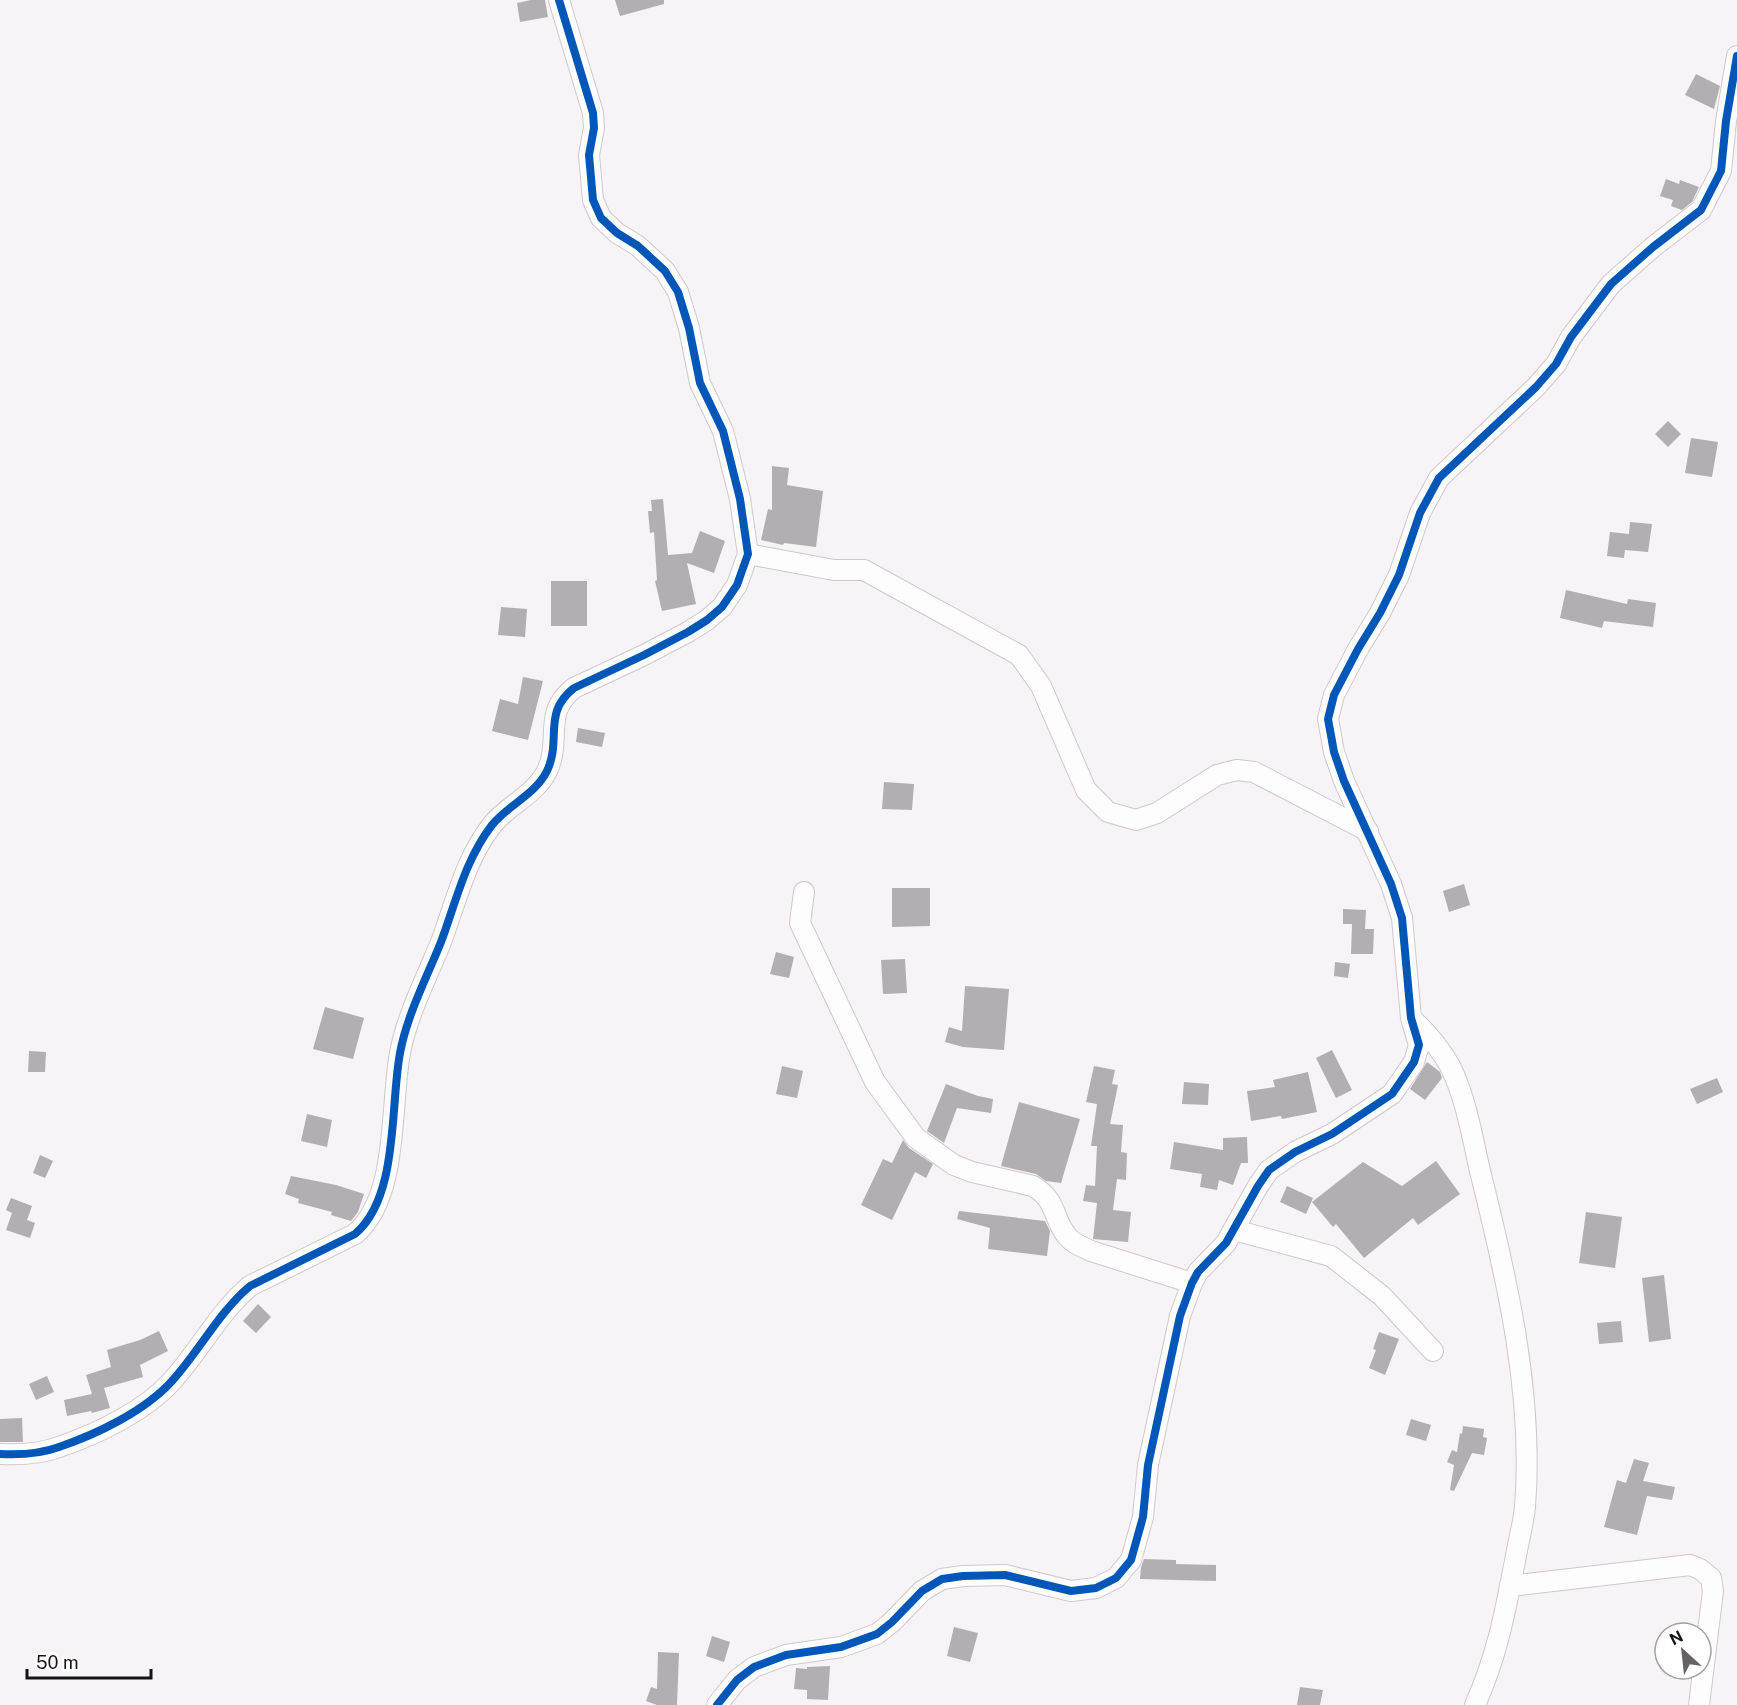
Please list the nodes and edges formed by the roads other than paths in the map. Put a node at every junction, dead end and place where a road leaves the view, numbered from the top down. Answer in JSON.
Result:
{"nodes":[{"id":1,"x":559,"y":0,"type":"edge"},
{"id":2,"x":1737,"y":56,"type":"edge"},
{"id":3,"x":748,"y":554,"type":"junction"},
{"id":4,"x":1368,"y":831,"type":"junction"},
{"id":5,"x":804,"y":892,"type":"dead end"},
{"id":6,"x":1411,"y":1018,"type":"junction"},
{"id":7,"x":1234,"y":1230,"type":"junction"},
{"id":8,"x":1192,"y":1283,"type":"junction"},
{"id":9,"x":1433,"y":1351,"type":"dead end"},
{"id":10,"x":0,"y":1454,"type":"edge"},
{"id":11,"x":1510,"y":1586,"type":"junction"},
{"id":12,"x":717,"y":1705,"type":"edge"},
{"id":13,"x":1475,"y":1705,"type":"edge"},
{"id":14,"x":1700,"y":1705,"type":"edge"}],
"edges":[{"from":1,"to":3,"type":"street"},
{"from":2,"to":4,"type":"street"},
{"from":3,"to":4,"type":"street"},
{"from":3,"to":10,"type":"street"},
{"from":4,"to":6,"type":"street"},
{"from":5,"to":8,"type":"street"},
{"from":6,"to":7,"type":"street"},
{"from":6,"to":11,"type":"street"},
{"from":7,"to":8,"type":"street"},
{"from":7,"to":9,"type":"street"},
{"from":8,"to":12,"type":"street"},
{"from":11,"to":13,"type":"street"},
{"from":11,"to":14,"type":"street"}]}
